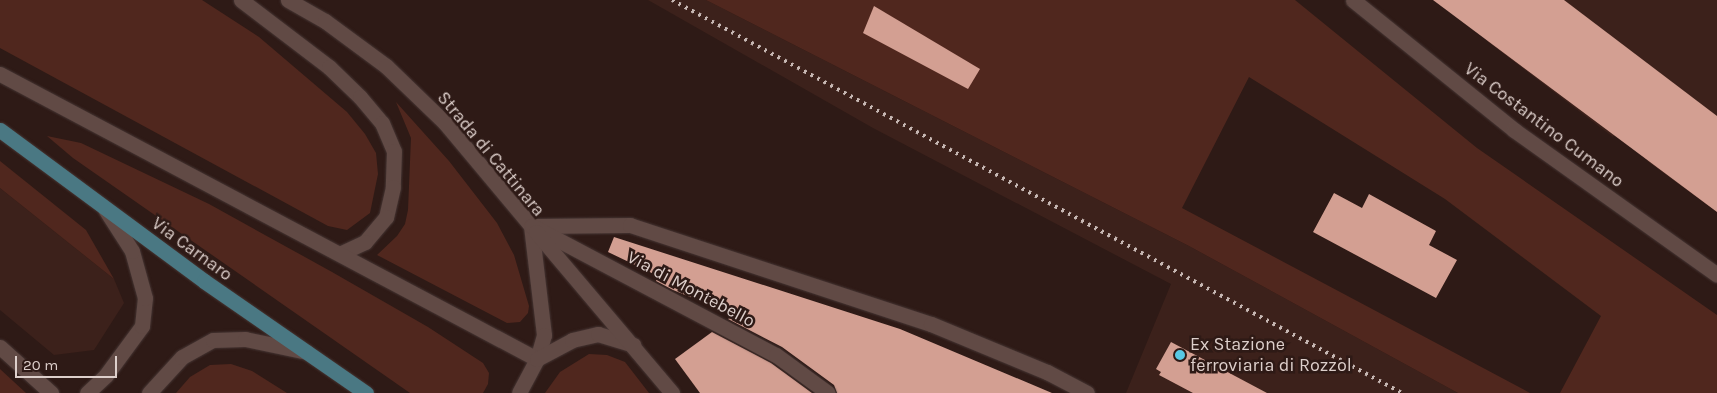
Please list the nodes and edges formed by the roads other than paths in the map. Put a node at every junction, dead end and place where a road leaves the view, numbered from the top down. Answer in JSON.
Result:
{"nodes":[{"id":1,"x":241,"y":0,"type":"edge"},
{"id":2,"x":288,"y":0,"type":"edge"},
{"id":3,"x":1353,"y":0,"type":"edge"},
{"id":4,"x":0,"y":74,"type":"edge"},
{"id":5,"x":0,"y":130,"type":"edge"},
{"id":6,"x":105,"y":209,"type":"junction"},
{"id":7,"x":531,"y":226,"type":"junction"},
{"id":8,"x":341,"y":252,"type":"junction"},
{"id":9,"x":1715,"y":269,"type":"edge"},
{"id":10,"x":633,"y":345,"type":"junction"},
{"id":11,"x":0,"y":347,"type":"edge"},
{"id":12,"x":307,"y":352,"type":"junction"},
{"id":13,"x":538,"y":359,"type":"junction"},
{"id":14,"x":51,"y":393,"type":"edge"},
{"id":15,"x":87,"y":393,"type":"edge"},
{"id":16,"x":149,"y":393,"type":"edge"},
{"id":17,"x":366,"y":393,"type":"edge"},
{"id":18,"x":519,"y":393,"type":"edge"},
{"id":19,"x":672,"y":393,"type":"edge"},
{"id":20,"x":828,"y":393,"type":"edge"},
{"id":21,"x":1087,"y":393,"type":"edge"}],
"edges":[{"from":1,"to":8,"type":"street"},
{"from":2,"to":7,"type":"street","name":"Strada di Cattinara"},
{"from":3,"to":9,"type":"street","name":"Via Costantino Cumano"},
{"from":4,"to":8,"type":"street"},
{"from":5,"to":6,"type":"main road","name":"Via Carnaro"},
{"from":6,"to":12,"type":"main road","name":"Via Carnaro"},
{"from":6,"to":15,"type":"street"},
{"from":7,"to":10,"type":"street"},
{"from":7,"to":13,"type":"street","name":"Strada di Cattinara"},
{"from":7,"to":20,"type":"street","name":"Via di Montebello"},
{"from":7,"to":21,"type":"street"},
{"from":8,"to":13,"type":"street"},
{"from":10,"to":13,"type":"street"},
{"from":10,"to":19,"type":"street"},
{"from":11,"to":14,"type":"street"},
{"from":12,"to":16,"type":"street"},
{"from":12,"to":17,"type":"main road","name":"Via Carnaro"},
{"from":13,"to":18,"type":"street","name":"Strada di Cattinara"}]}
